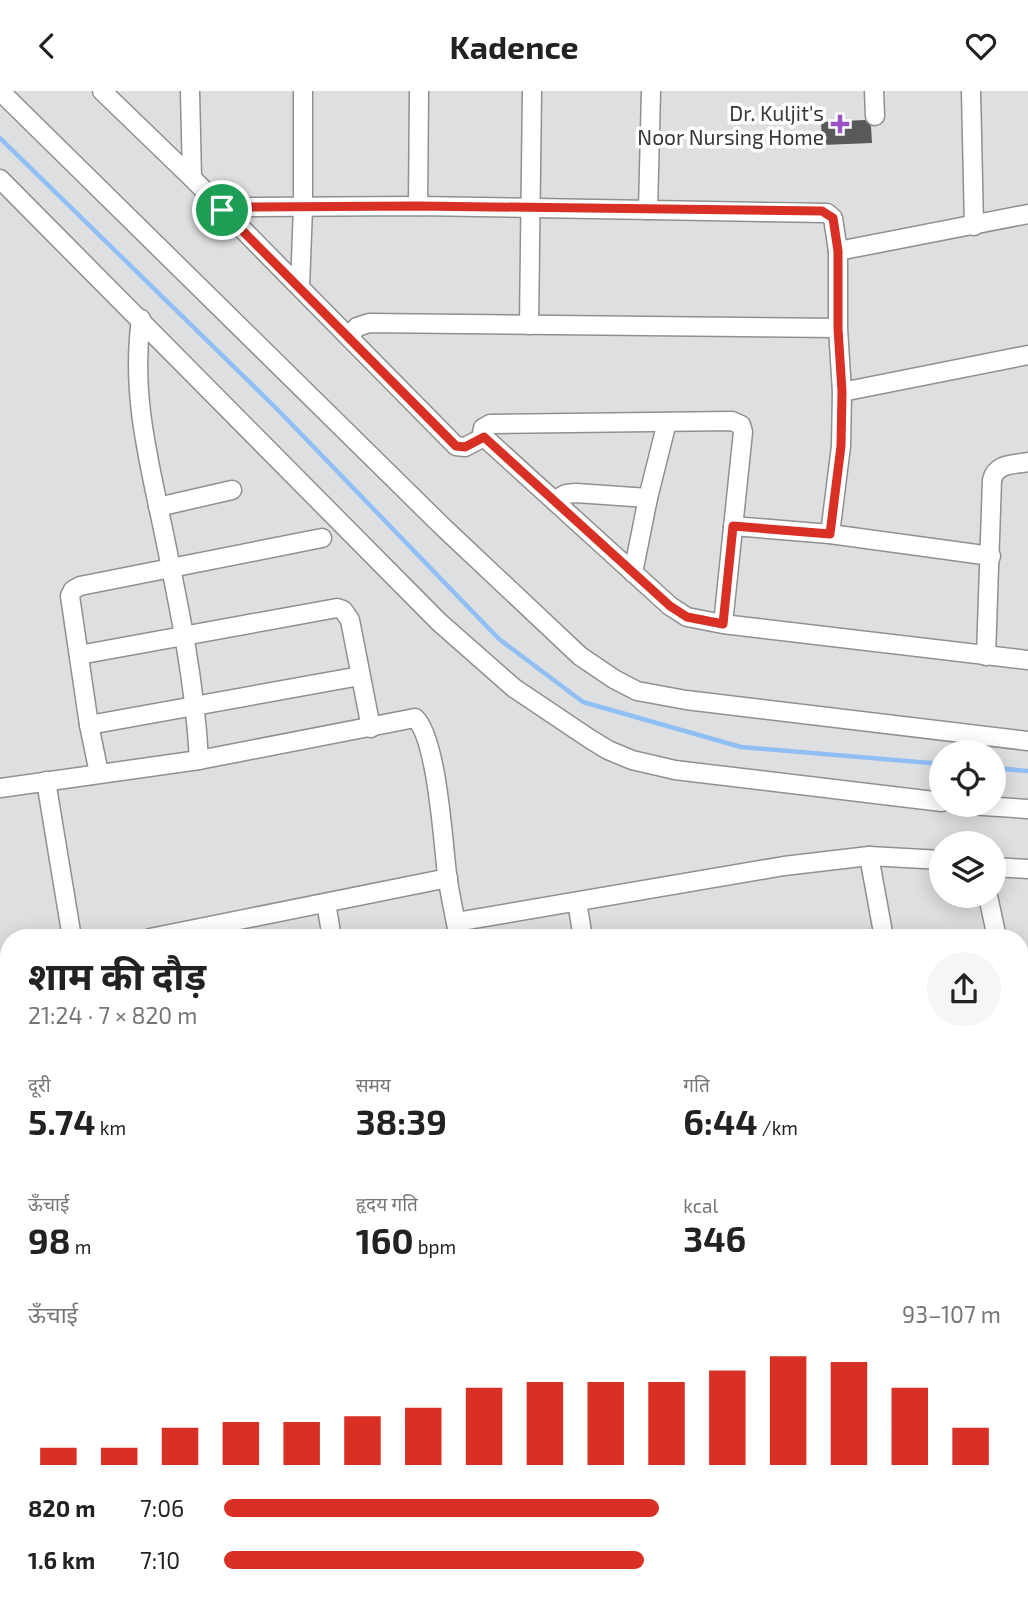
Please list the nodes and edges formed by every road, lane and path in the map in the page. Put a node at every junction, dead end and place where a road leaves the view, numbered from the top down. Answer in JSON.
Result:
{"nodes":[{"id":1,"x":0,"y":91,"type":"edge"},
{"id":2,"x":102,"y":91,"type":"edge"},
{"id":3,"x":190,"y":91,"type":"edge"},
{"id":4,"x":303,"y":91,"type":"edge"},
{"id":5,"x":419,"y":91,"type":"edge"},
{"id":6,"x":533,"y":91,"type":"edge"},
{"id":7,"x":650,"y":91,"type":"edge"},
{"id":8,"x":874,"y":91,"type":"edge"},
{"id":9,"x":971,"y":91,"type":"edge"},
{"id":10,"x":875,"y":116,"type":"dead end"},
{"id":11,"x":192,"y":178,"type":"junction"},
{"id":12,"x":0,"y":179,"type":"edge"},
{"id":13,"x":418,"y":206,"type":"junction"},
{"id":14,"x":303,"y":207,"type":"junction"},
{"id":15,"x":530,"y":209,"type":"junction"},
{"id":16,"x":648,"y":209,"type":"junction"},
{"id":17,"x":222,"y":210,"type":"junction"},
{"id":18,"x":1028,"y":214,"type":"edge"},
{"id":19,"x":974,"y":226,"type":"junction"},
{"id":20,"x":838,"y":251,"type":"junction"},
{"id":21,"x":300,"y":287,"type":"junction"},
{"id":22,"x":141,"y":319,"type":"junction"},
{"id":23,"x":529,"y":325,"type":"junction"},
{"id":24,"x":838,"y":328,"type":"junction"},
{"id":25,"x":348,"y":336,"type":"junction"},
{"id":26,"x":1028,"y":355,"type":"edge"},
{"id":27,"x":842,"y":392,"type":"junction"},
{"id":28,"x":667,"y":422,"type":"junction"},
{"id":29,"x":484,"y":437,"type":"junction"},
{"id":30,"x":1028,"y":462,"type":"edge"},
{"id":31,"x":232,"y":490,"type":"dead end"},
{"id":32,"x":648,"y":498,"type":"junction"},
{"id":33,"x":555,"y":500,"type":"junction"},
{"id":34,"x":158,"y":507,"type":"junction"},
{"id":35,"x":733,"y":526,"type":"junction"},
{"id":36,"x":830,"y":534,"type":"junction"},
{"id":37,"x":322,"y":538,"type":"dead end"},
{"id":38,"x":991,"y":556,"type":"junction"},
{"id":39,"x":171,"y":568,"type":"junction"},
{"id":40,"x":634,"y":573,"type":"junction"},
{"id":41,"x":723,"y":624,"type":"junction"},
{"id":42,"x":184,"y":635,"type":"junction"},
{"id":43,"x":79,"y":655,"type":"junction"},
{"id":44,"x":986,"y":656,"type":"junction"},
{"id":45,"x":1028,"y":660,"type":"edge"},
{"id":46,"x":360,"y":676,"type":"junction"},
{"id":47,"x":196,"y":706,"type":"junction"},
{"id":48,"x":89,"y":725,"type":"junction"},
{"id":49,"x":371,"y":728,"type":"junction"},
{"id":50,"x":1028,"y":741,"type":"edge"},
{"id":51,"x":199,"y":760,"type":"junction"},
{"id":52,"x":99,"y":773,"type":"junction"},
{"id":53,"x":46,"y":781,"type":"junction"},
{"id":54,"x":0,"y":788,"type":"edge"},
{"id":55,"x":929,"y":800,"type":"edge"},
{"id":56,"x":1006,"y":808,"type":"edge"},
{"id":57,"x":1028,"y":809,"type":"edge"},
{"id":58,"x":869,"y":856,"type":"junction"},
{"id":59,"x":929,"y":859,"type":"edge"},
{"id":60,"x":1006,"y":868,"type":"edge"},
{"id":61,"x":1028,"y":869,"type":"edge"},
{"id":62,"x":448,"y":878,"type":"junction"},
{"id":63,"x":577,"y":902,"type":"junction"},
{"id":64,"x":326,"y":903,"type":"junction"},
{"id":65,"x":991,"y":908,"type":"edge"},
{"id":66,"x":71,"y":929,"type":"edge"},
{"id":67,"x":195,"y":929,"type":"edge"},
{"id":68,"x":330,"y":929,"type":"edge"},
{"id":69,"x":457,"y":929,"type":"edge"},
{"id":70,"x":461,"y":929,"type":"edge"},
{"id":71,"x":582,"y":929,"type":"edge"},
{"id":72,"x":882,"y":929,"type":"edge"},
{"id":73,"x":995,"y":929,"type":"edge"}],
"edges":[{"from":1,"to":50,"type":"street"},
{"from":2,"to":11,"type":"street"},
{"from":3,"to":11,"type":"street"},
{"from":4,"to":14,"type":"street"},
{"from":5,"to":13,"type":"street"},
{"from":6,"to":15,"type":"street"},
{"from":7,"to":16,"type":"street"},
{"from":8,"to":10,"type":"street"},
{"from":9,"to":19,"type":"street"},
{"from":11,"to":17,"type":"street"},
{"from":12,"to":22,"type":"street"},
{"from":13,"to":14,"type":"street"},
{"from":13,"to":15,"type":"street"},
{"from":14,"to":17,"type":"street"},
{"from":14,"to":21,"type":"street"},
{"from":15,"to":16,"type":"street"},
{"from":15,"to":23,"type":"street"},
{"from":16,"to":20,"type":"street"},
{"from":17,"to":21,"type":"street"},
{"from":18,"to":19,"type":"street"},
{"from":19,"to":20,"type":"street"},
{"from":20,"to":24,"type":"street"},
{"from":21,"to":25,"type":"street"},
{"from":22,"to":34,"type":"street"},
{"from":22,"to":55,"type":"street"},
{"from":23,"to":24,"type":"street"},
{"from":23,"to":25,"type":"street"},
{"from":24,"to":27,"type":"street"},
{"from":25,"to":29,"type":"street"},
{"from":26,"to":27,"type":"street"},
{"from":27,"to":36,"type":"street"},
{"from":28,"to":29,"type":"street"},
{"from":28,"to":32,"type":"street"},
{"from":28,"to":35,"type":"street"},
{"from":29,"to":33,"type":"street"},
{"from":30,"to":38,"type":"street"},
{"from":31,"to":34,"type":"street"},
{"from":32,"to":33,"type":"street"},
{"from":32,"to":40,"type":"street"},
{"from":33,"to":40,"type":"street"},
{"from":34,"to":39,"type":"street"},
{"from":35,"to":36,"type":"street"},
{"from":35,"to":41,"type":"street"},
{"from":36,"to":38,"type":"street"},
{"from":37,"to":39,"type":"street"},
{"from":38,"to":44,"type":"street"},
{"from":39,"to":42,"type":"street"},
{"from":39,"to":43,"type":"street"},
{"from":40,"to":41,"type":"street"},
{"from":41,"to":44,"type":"street"},
{"from":42,"to":43,"type":"street"},
{"from":42,"to":46,"type":"street"},
{"from":42,"to":47,"type":"street"},
{"from":43,"to":48,"type":"street"},
{"from":44,"to":45,"type":"street"},
{"from":46,"to":47,"type":"street"},
{"from":46,"to":49,"type":"street"},
{"from":47,"to":48,"type":"street"},
{"from":47,"to":51,"type":"street"},
{"from":48,"to":52,"type":"street"},
{"from":49,"to":51,"type":"street"},
{"from":49,"to":62,"type":"street"},
{"from":51,"to":52,"type":"street"},
{"from":52,"to":53,"type":"street"},
{"from":53,"to":54,"type":"street"},
{"from":53,"to":66,"type":"street"},
{"from":56,"to":57,"type":"street"},
{"from":58,"to":59,"type":"street"},
{"from":58,"to":63,"type":"street"},
{"from":58,"to":72,"type":"street"},
{"from":60,"to":61,"type":"street"},
{"from":62,"to":64,"type":"street"},
{"from":62,"to":69,"type":"street"},
{"from":63,"to":70,"type":"street"},
{"from":63,"to":71,"type":"street"},
{"from":64,"to":67,"type":"street"},
{"from":64,"to":68,"type":"street"},
{"from":65,"to":73,"type":"street"}]}
